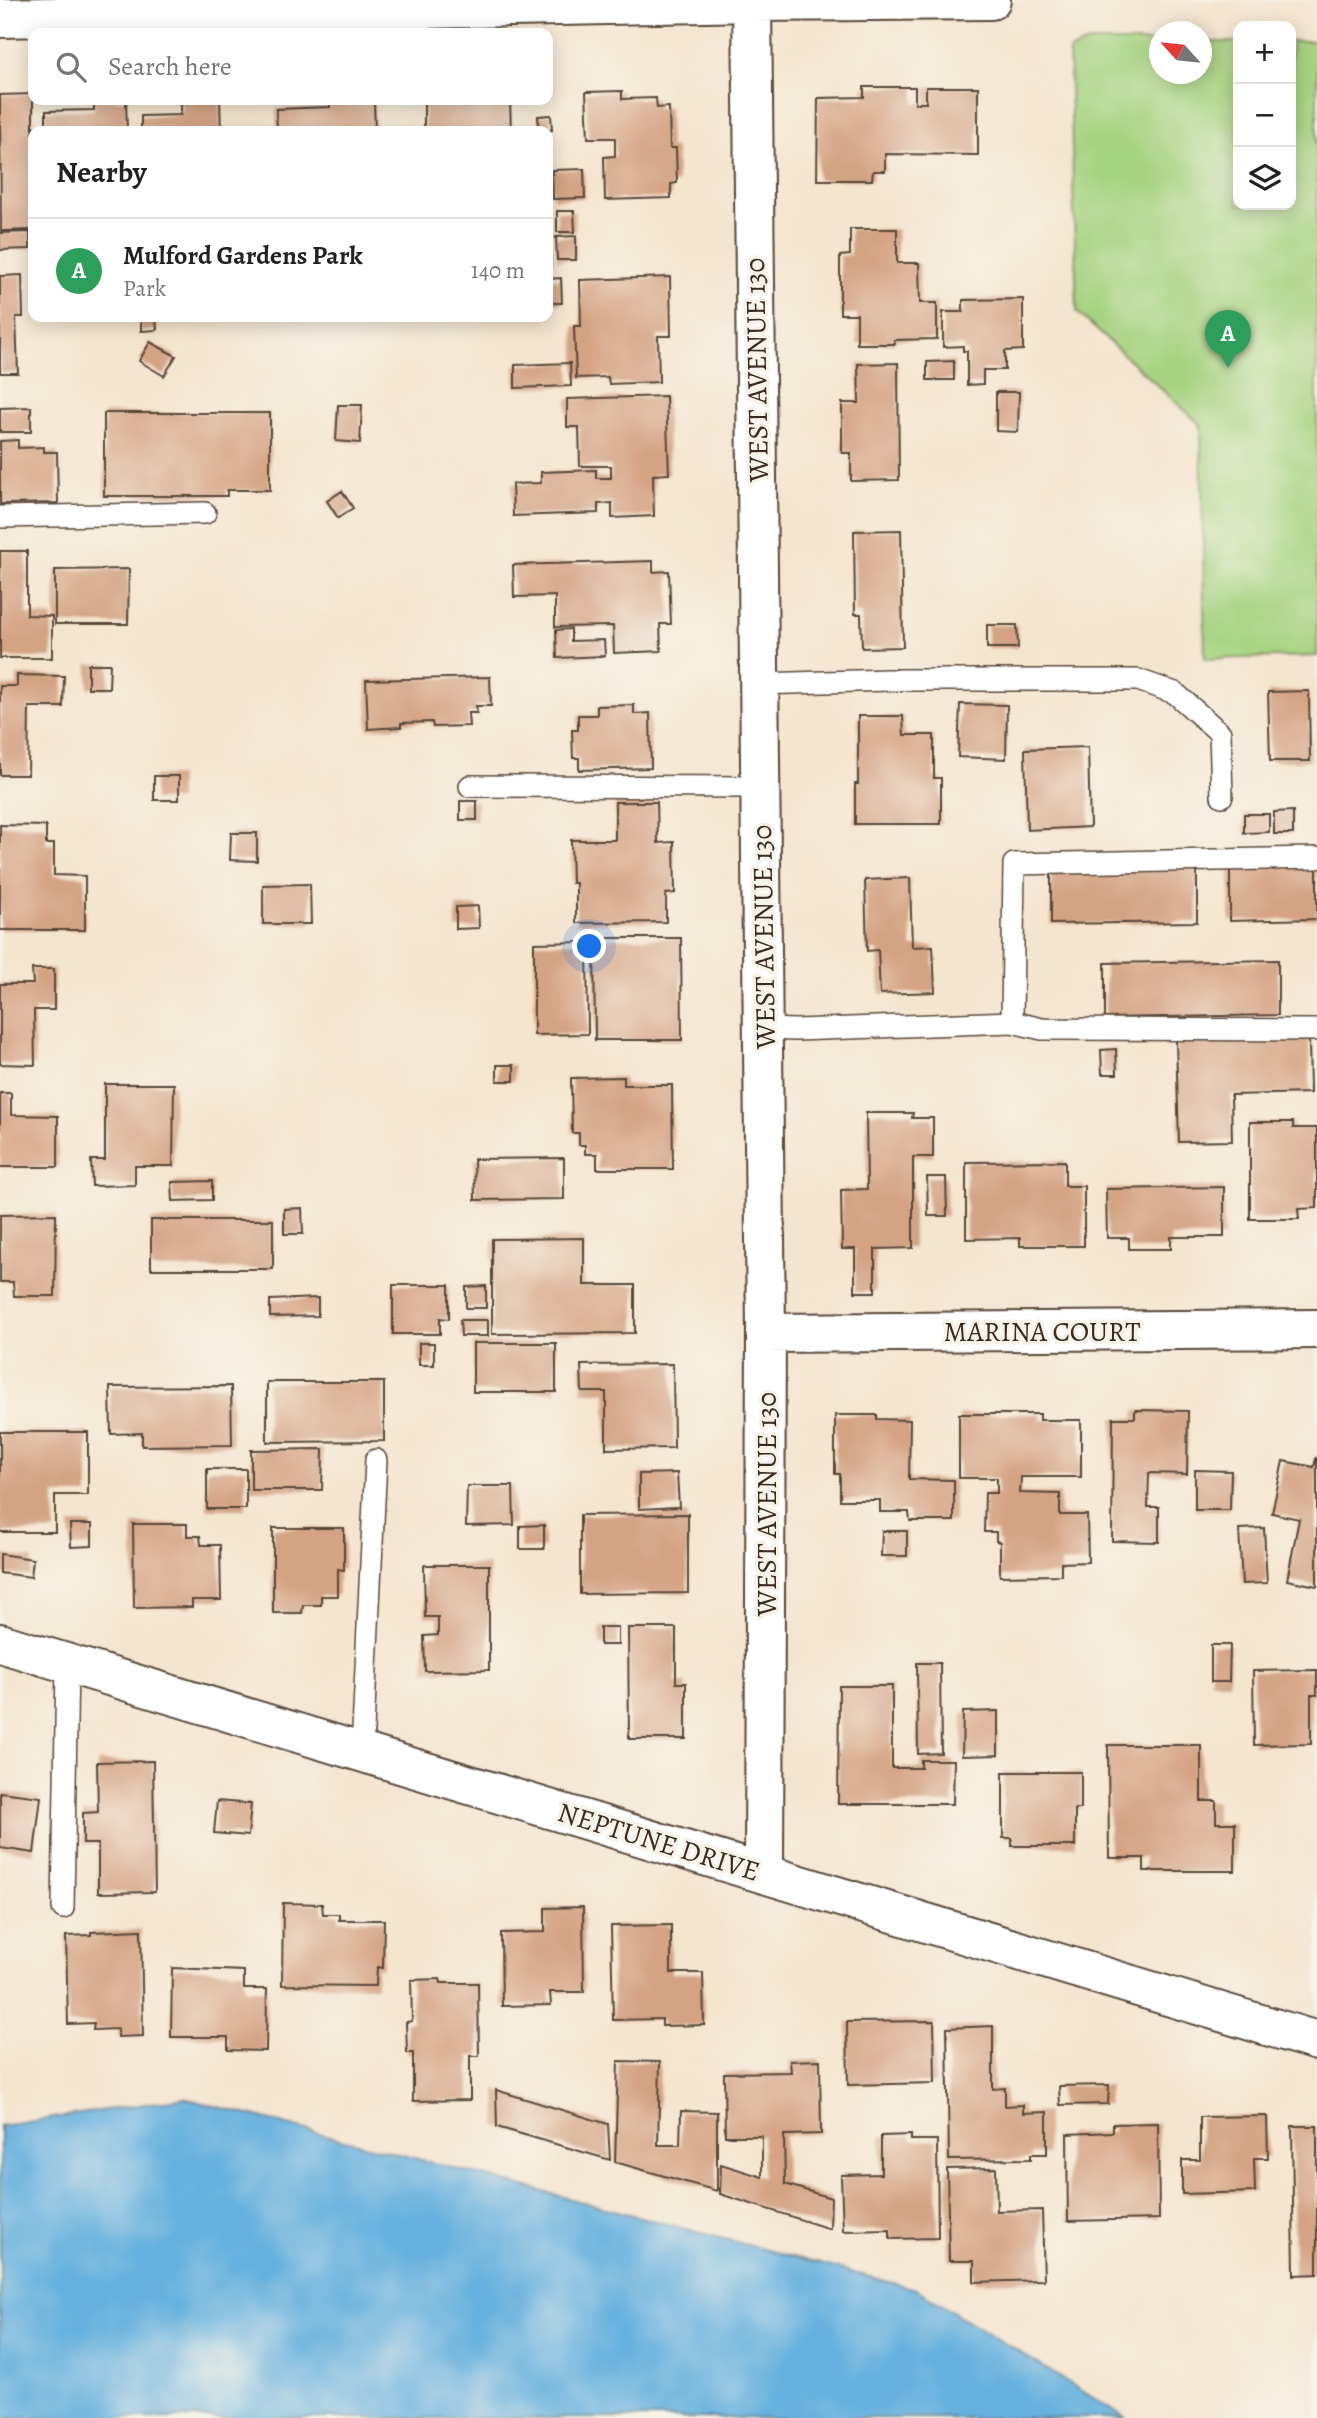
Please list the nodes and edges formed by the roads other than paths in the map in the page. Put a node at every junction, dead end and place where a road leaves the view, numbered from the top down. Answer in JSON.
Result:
{"nodes":[{"id":1,"x":991,"y":0,"type":"edge"},
{"id":2,"x":752,"y":1,"type":"edge"},
{"id":3,"x":151,"y":8,"type":"edge"},
{"id":4,"x":0,"y":18,"type":"edge"},
{"id":5,"x":205,"y":513,"type":"dead end"},
{"id":6,"x":0,"y":517,"type":"edge"},
{"id":7,"x":760,"y":684,"type":"junction"},
{"id":8,"x":470,"y":786,"type":"dead end"},
{"id":9,"x":761,"y":786,"type":"junction"},
{"id":10,"x":1222,"y":796,"type":"dead end"},
{"id":11,"x":1317,"y":858,"type":"edge"},
{"id":12,"x":1012,"y":1022,"type":"junction"},
{"id":13,"x":764,"y":1029,"type":"junction"},
{"id":14,"x":1317,"y":1030,"type":"edge"},
{"id":15,"x":1317,"y":1329,"type":"edge"},
{"id":16,"x":766,"y":1332,"type":"junction"},
{"id":17,"x":376,"y":1460,"type":"dead end"},
{"id":18,"x":0,"y":1643,"type":"edge"},
{"id":19,"x":67,"y":1663,"type":"junction"},
{"id":20,"x":362,"y":1751,"type":"junction"},
{"id":21,"x":764,"y":1872,"type":"junction"},
{"id":22,"x":63,"y":1908,"type":"dead end"},
{"id":23,"x":1317,"y":2041,"type":"edge"}],
"edges":[{"from":1,"to":2,"type":"street"},
{"from":2,"to":3,"type":"street"},
{"from":2,"to":7,"type":"street","name":"WEST AVENUE 130"},
{"from":3,"to":4,"type":"street"},
{"from":5,"to":6,"type":"lane"},
{"from":7,"to":9,"type":"street","name":"WEST AVENUE 130"},
{"from":7,"to":10,"type":"lane"},
{"from":8,"to":9,"type":"lane"},
{"from":9,"to":13,"type":"street","name":"WEST AVENUE 130"},
{"from":11,"to":12,"type":"lane"},
{"from":12,"to":13,"type":"lane"},
{"from":12,"to":14,"type":"lane"},
{"from":13,"to":16,"type":"street","name":"WEST AVENUE 130"},
{"from":15,"to":16,"type":"street","name":"MARINA COURT"},
{"from":16,"to":21,"type":"street","name":"WEST AVENUE 130"},
{"from":17,"to":20,"type":"lane"},
{"from":18,"to":19,"type":"street","name":"NEPTUNE DRIVE"},
{"from":19,"to":20,"type":"street","name":"NEPTUNE DRIVE"},
{"from":19,"to":22,"type":"lane"},
{"from":20,"to":21,"type":"street","name":"NEPTUNE DRIVE"},
{"from":21,"to":23,"type":"street","name":"NEPTUNE DRIVE"}]}
